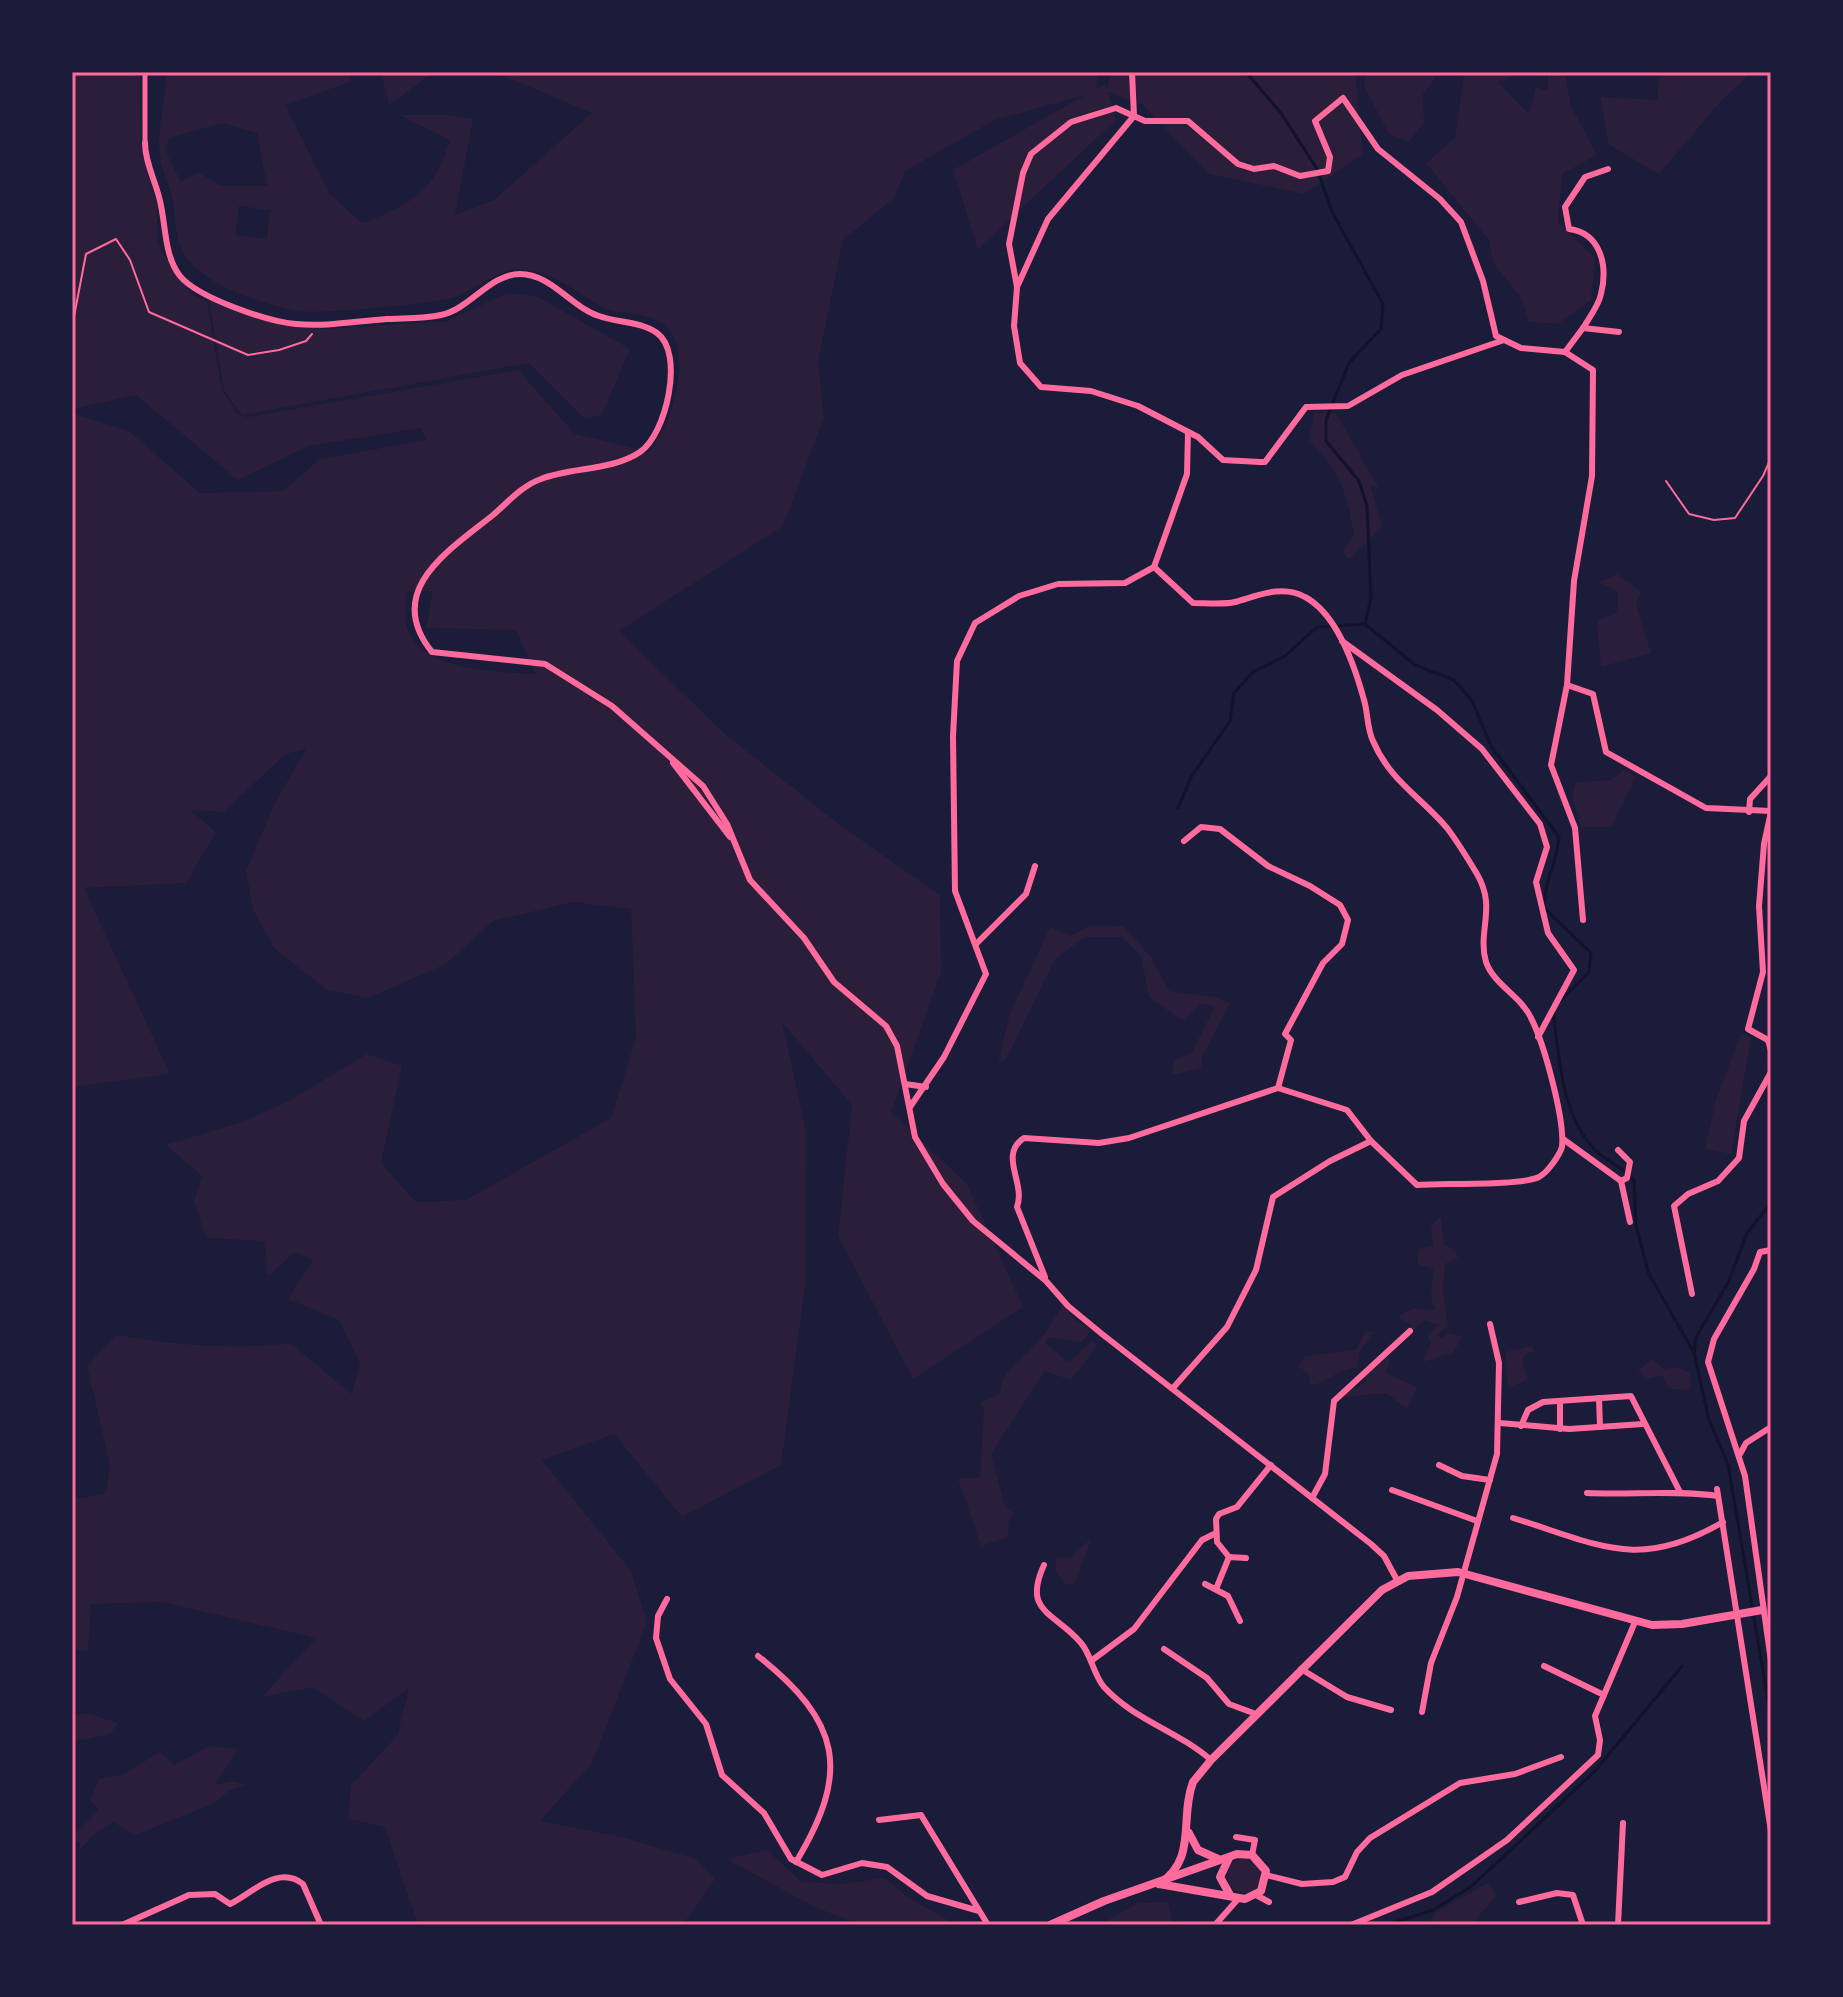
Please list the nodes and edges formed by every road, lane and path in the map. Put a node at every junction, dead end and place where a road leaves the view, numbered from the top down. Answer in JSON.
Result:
{"nodes":[{"id":1,"x":145,"y":72,"type":"edge"},
{"id":2,"x":1132,"y":72,"type":"edge"},
{"id":3,"x":1134,"y":116,"type":"junction"},
{"id":4,"x":145,"y":143,"type":"joint"},
{"id":5,"x":1608,"y":169,"type":"dead end"},
{"id":6,"x":1017,"y":287,"type":"junction"},
{"id":7,"x":72,"y":327,"type":"edge"},
{"id":8,"x":1583,"y":328,"type":"junction"},
{"id":9,"x":315,"y":329,"type":"dead end"},
{"id":10,"x":1619,"y":332,"type":"dead end"},
{"id":11,"x":1504,"y":340,"type":"junction"},
{"id":12,"x":1565,"y":352,"type":"junction"},
{"id":13,"x":1188,"y":432,"type":"junction"},
{"id":14,"x":1771,"y":458,"type":"edge"},
{"id":15,"x":1666,"y":481,"type":"dead end"},
{"id":16,"x":1154,"y":567,"type":"junction"},
{"id":17,"x":1342,"y":641,"type":"junction"},
{"id":18,"x":1567,"y":685,"type":"junction"},
{"id":19,"x":1771,"y":776,"type":"edge"},
{"id":20,"x":1771,"y":811,"type":"edge"},
{"id":21,"x":1749,"y":812,"type":"junction"},
{"id":22,"x":1184,"y":841,"type":"dead end"},
{"id":23,"x":1035,"y":866,"type":"dead end"},
{"id":24,"x":1583,"y":920,"type":"dead end"},
{"id":25,"x":976,"y":944,"type":"junction"},
{"id":26,"x":1538,"y":1037,"type":"junction"},
{"id":27,"x":1771,"y":1051,"type":"edge"},
{"id":28,"x":1771,"y":1072,"type":"edge"},
{"id":29,"x":905,"y":1084,"type":"junction"},
{"id":30,"x":926,"y":1087,"type":"junction"},
{"id":31,"x":1278,"y":1088,"type":"junction"},
{"id":32,"x":910,"y":1107,"type":"junction"},
{"id":33,"x":1563,"y":1139,"type":"junction"},
{"id":34,"x":1371,"y":1141,"type":"junction"},
{"id":35,"x":1618,"y":1150,"type":"dead end"},
{"id":36,"x":1624,"y":1180,"type":"junction"},
{"id":37,"x":1630,"y":1222,"type":"dead end"},
{"id":38,"x":1771,"y":1250,"type":"edge"},
{"id":39,"x":1046,"y":1281,"type":"junction"},
{"id":40,"x":1692,"y":1294,"type":"dead end"},
{"id":41,"x":1490,"y":1324,"type":"dead end"},
{"id":42,"x":1410,"y":1331,"type":"dead end"},
{"id":43,"x":1173,"y":1388,"type":"junction"},
{"id":44,"x":1599,"y":1398,"type":"junction"},
{"id":45,"x":1560,"y":1401,"type":"junction"},
{"id":46,"x":1500,"y":1423,"type":"junction"},
{"id":47,"x":1643,"y":1424,"type":"junction"},
{"id":48,"x":1521,"y":1426,"type":"junction"},
{"id":49,"x":1600,"y":1427,"type":"junction"},
{"id":50,"x":1771,"y":1427,"type":"edge"},
{"id":51,"x":1560,"y":1429,"type":"junction"},
{"id":52,"x":1740,"y":1454,"type":"junction"},
{"id":53,"x":1271,"y":1465,"type":"junction"},
{"id":54,"x":1439,"y":1465,"type":"dead end"},
{"id":55,"x":1490,"y":1480,"type":"junction"},
{"id":56,"x":1392,"y":1490,"type":"dead end"},
{"id":57,"x":1680,"y":1492,"type":"junction"},
{"id":58,"x":1587,"y":1493,"type":"dead end"},
{"id":59,"x":1312,"y":1498,"type":"junction"},
{"id":60,"x":1513,"y":1518,"type":"dead end"},
{"id":61,"x":1477,"y":1521,"type":"junction"},
{"id":62,"x":1723,"y":1522,"type":"junction"},
{"id":63,"x":1214,"y":1534,"type":"junction"},
{"id":64,"x":1229,"y":1557,"type":"junction"},
{"id":65,"x":1246,"y":1558,"type":"dead end"},
{"id":66,"x":1044,"y":1565,"type":"dead end"},
{"id":67,"x":1463,"y":1573,"type":"junction"},
{"id":68,"x":1397,"y":1580,"type":"junction"},
{"id":69,"x":1205,"y":1584,"type":"dead end"},
{"id":70,"x":1216,"y":1589,"type":"junction"},
{"id":71,"x":667,"y":1599,"type":"dead end"},
{"id":72,"x":1762,"y":1610,"type":"junction"},
{"id":73,"x":1736,"y":1615,"type":"junction"},
{"id":74,"x":1240,"y":1621,"type":"dead end"},
{"id":75,"x":1635,"y":1622,"type":"junction"},
{"id":76,"x":1164,"y":1649,"type":"dead end"},
{"id":77,"x":758,"y":1656,"type":"dead end"},
{"id":78,"x":1091,"y":1661,"type":"junction"},
{"id":79,"x":1771,"y":1661,"type":"edge"},
{"id":80,"x":1544,"y":1666,"type":"dead end"},
{"id":81,"x":1301,"y":1669,"type":"junction"},
{"id":82,"x":1604,"y":1695,"type":"junction"},
{"id":83,"x":1391,"y":1710,"type":"dead end"},
{"id":84,"x":1422,"y":1712,"type":"dead end"},
{"id":85,"x":1256,"y":1714,"type":"junction"},
{"id":86,"x":1561,"y":1757,"type":"dead end"},
{"id":87,"x":1211,"y":1760,"type":"junction"},
{"id":88,"x":879,"y":1820,"type":"dead end"},
{"id":89,"x":1623,"y":1823,"type":"dead end"},
{"id":90,"x":1187,"y":1829,"type":"junction"},
{"id":91,"x":1771,"y":1831,"type":"edge"},
{"id":92,"x":1236,"y":1837,"type":"dead end"},
{"id":93,"x":1252,"y":1855,"type":"junction"},
{"id":94,"x":1226,"y":1858,"type":"junction"},
{"id":95,"x":796,"y":1862,"type":"junction"},
{"id":96,"x":1266,"y":1875,"type":"junction"},
{"id":97,"x":1159,"y":1884,"type":"junction"},
{"id":98,"x":1256,"y":1895,"type":"junction"},
{"id":99,"x":1234,"y":1897,"type":"junction"},
{"id":100,"x":1269,"y":1902,"type":"dead end"},
{"id":101,"x":1519,"y":1902,"type":"dead end"},
{"id":102,"x":979,"y":1911,"type":"junction"},
{"id":103,"x":122,"y":1925,"type":"edge"},
{"id":104,"x":321,"y":1925,"type":"edge"},
{"id":105,"x":988,"y":1925,"type":"edge"},
{"id":106,"x":1050,"y":1925,"type":"edge"},
{"id":107,"x":1215,"y":1925,"type":"edge"},
{"id":108,"x":1351,"y":1925,"type":"edge"},
{"id":109,"x":1583,"y":1925,"type":"edge"},
{"id":110,"x":1618,"y":1925,"type":"edge"}],
"edges":[{"from":1,"to":4,"type":"street"},
{"from":2,"to":3,"type":"street"},
{"from":3,"to":6,"type":"street"},
{"from":3,"to":6,"type":"street"},
{"from":3,"to":11,"type":"street"},
{"from":4,"to":29,"type":"street"},
{"from":5,"to":8,"type":"street"},
{"from":6,"to":13,"type":"street"},
{"from":7,"to":9,"type":"path"},
{"from":8,"to":10,"type":"street"},
{"from":8,"to":12,"type":"street"},
{"from":11,"to":12,"type":"street"},
{"from":11,"to":13,"type":"street"},
{"from":12,"to":18,"type":"street"},
{"from":13,"to":16,"type":"street"},
{"from":14,"to":15,"type":"path"},
{"from":16,"to":17,"type":"street"},
{"from":16,"to":25,"type":"street"},
{"from":17,"to":26,"type":"street"},
{"from":17,"to":26,"type":"street"},
{"from":18,"to":21,"type":"street"},
{"from":18,"to":24,"type":"street"},
{"from":19,"to":21,"type":"street"},
{"from":20,"to":21,"type":"street"},
{"from":20,"to":27,"type":"street"},
{"from":22,"to":31,"type":"street"},
{"from":23,"to":25,"type":"street"},
{"from":25,"to":30,"type":"street"},
{"from":26,"to":33,"type":"street"},
{"from":28,"to":40,"type":"street"},
{"from":29,"to":30,"type":"street"},
{"from":29,"to":32,"type":"street"},
{"from":30,"to":32,"type":"street"},
{"from":31,"to":34,"type":"street"},
{"from":31,"to":39,"type":"street"},
{"from":32,"to":39,"type":"street"},
{"from":33,"to":34,"type":"street"},
{"from":33,"to":36,"type":"street"},
{"from":34,"to":43,"type":"street"},
{"from":35,"to":36,"type":"street"},
{"from":36,"to":37,"type":"street"},
{"from":38,"to":52,"type":"street"},
{"from":39,"to":43,"type":"street"},
{"from":41,"to":46,"type":"street"},
{"from":42,"to":59,"type":"street"},
{"from":43,"to":53,"type":"street"},
{"from":44,"to":45,"type":"street"},
{"from":44,"to":47,"type":"street"},
{"from":44,"to":49,"type":"street"},
{"from":45,"to":48,"type":"street"},
{"from":45,"to":51,"type":"street"},
{"from":46,"to":48,"type":"street"},
{"from":46,"to":55,"type":"street"},
{"from":47,"to":49,"type":"street"},
{"from":47,"to":57,"type":"street"},
{"from":48,"to":51,"type":"street"},
{"from":49,"to":51,"type":"street"},
{"from":50,"to":52,"type":"street"},
{"from":52,"to":72,"type":"street"},
{"from":53,"to":59,"type":"street"},
{"from":53,"to":63,"type":"street"},
{"from":54,"to":55,"type":"street"},
{"from":55,"to":61,"type":"street"},
{"from":56,"to":61,"type":"street"},
{"from":57,"to":58,"type":"street"},
{"from":57,"to":62,"type":"street"},
{"from":59,"to":68,"type":"street"},
{"from":60,"to":62,"type":"street"},
{"from":61,"to":67,"type":"street"},
{"from":62,"to":73,"type":"street"},
{"from":63,"to":64,"type":"street"},
{"from":63,"to":78,"type":"street"},
{"from":64,"to":65,"type":"street"},
{"from":64,"to":70,"type":"street"},
{"from":66,"to":78,"type":"street"},
{"from":67,"to":68,"type":"street"},
{"from":67,"to":75,"type":"street"},
{"from":67,"to":84,"type":"street"},
{"from":68,"to":81,"type":"street"},
{"from":69,"to":70,"type":"street"},
{"from":70,"to":74,"type":"street"},
{"from":71,"to":95,"type":"street"},
{"from":72,"to":73,"type":"street"},
{"from":72,"to":79,"type":"street"},
{"from":73,"to":75,"type":"street"},
{"from":73,"to":91,"type":"street"},
{"from":75,"to":82,"type":"street"},
{"from":76,"to":85,"type":"street"},
{"from":77,"to":95,"type":"street"},
{"from":78,"to":87,"type":"street"},
{"from":80,"to":82,"type":"street"},
{"from":81,"to":83,"type":"street"},
{"from":81,"to":85,"type":"street"},
{"from":82,"to":108,"type":"street"},
{"from":85,"to":87,"type":"street"},
{"from":86,"to":96,"type":"street"},
{"from":87,"to":90,"type":"street"},
{"from":88,"to":102,"type":"street"},
{"from":89,"to":110,"type":"street"},
{"from":90,"to":94,"type":"street"},
{"from":90,"to":97,"type":"street"},
{"from":92,"to":93,"type":"street"},
{"from":93,"to":94,"type":"street"},
{"from":93,"to":96,"type":"street"},
{"from":94,"to":97,"type":"street"},
{"from":94,"to":99,"type":"street"},
{"from":95,"to":102,"type":"street"},
{"from":96,"to":98,"type":"street"},
{"from":97,"to":99,"type":"street"},
{"from":97,"to":106,"type":"street"},
{"from":98,"to":99,"type":"street"},
{"from":98,"to":100,"type":"street"},
{"from":99,"to":107,"type":"street"},
{"from":101,"to":109,"type":"street"},
{"from":102,"to":105,"type":"street"},
{"from":103,"to":104,"type":"street"}]}
